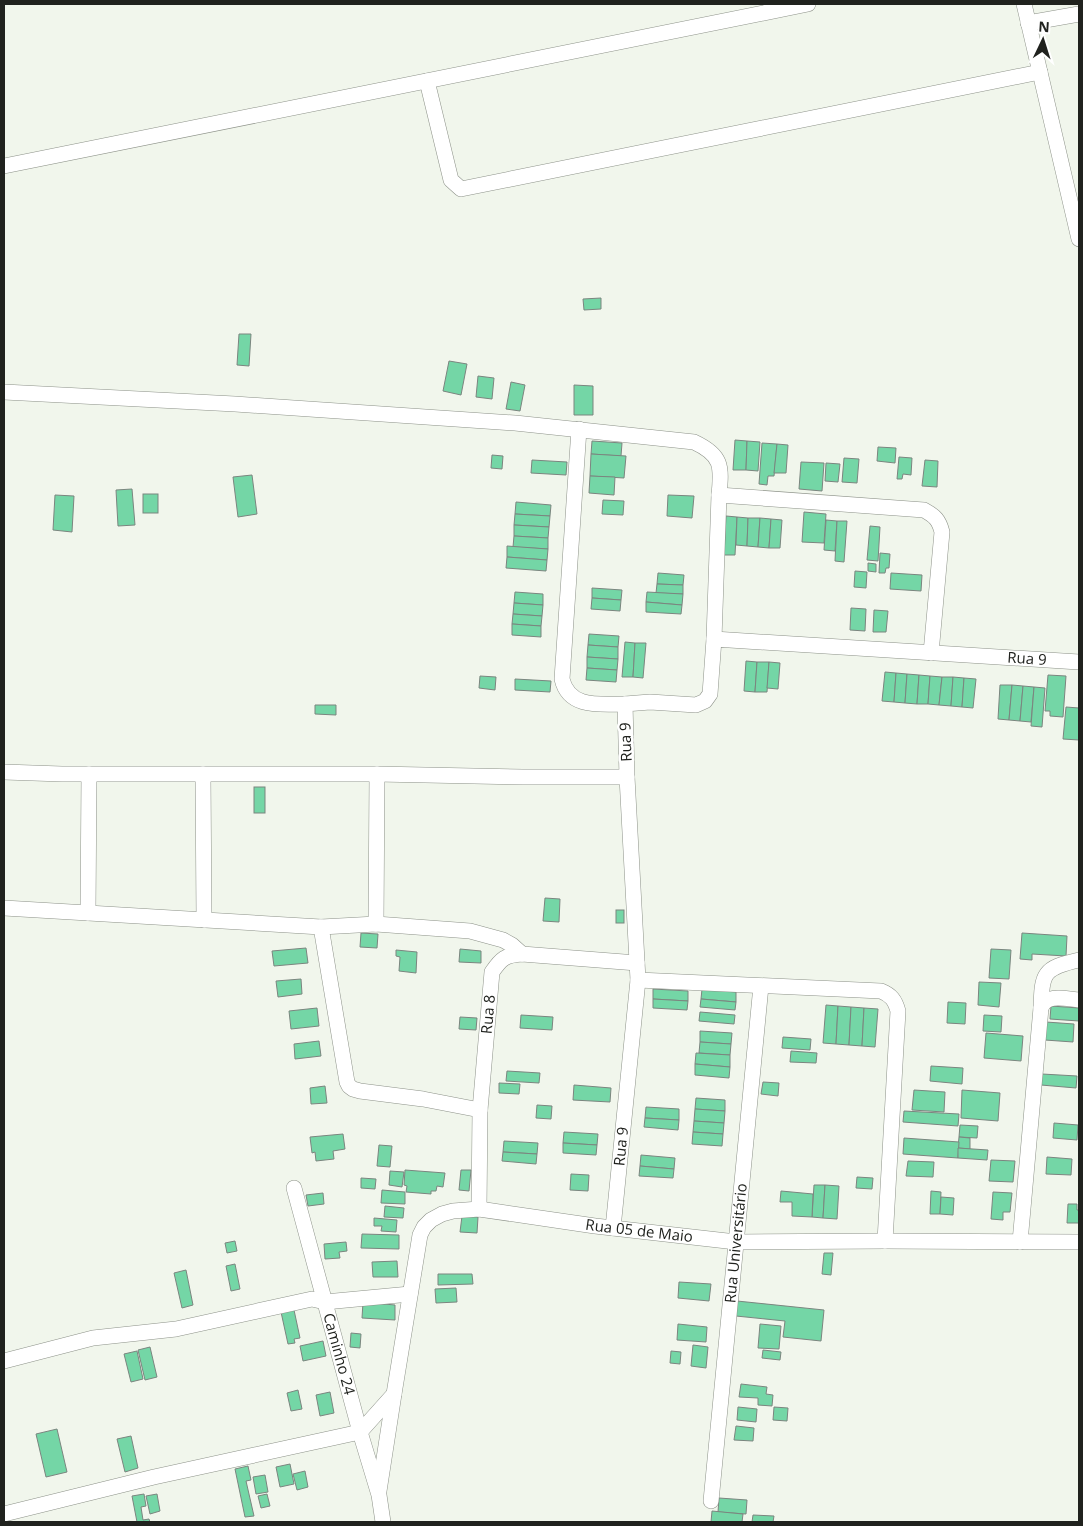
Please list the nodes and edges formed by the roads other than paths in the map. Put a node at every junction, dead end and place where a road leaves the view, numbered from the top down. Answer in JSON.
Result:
{"nodes":[{"id":1,"x":808,"y":4,"type":"edge"},
{"id":2,"x":1024,"y":4,"type":"edge"},
{"id":3,"x":1079,"y":14,"type":"edge"},
{"id":4,"x":1028,"y":23,"type":"junction"},
{"id":5,"x":1040,"y":72,"type":"junction"},
{"id":6,"x":427,"y":81,"type":"junction"},
{"id":7,"x":4,"y":166,"type":"edge"},
{"id":8,"x":1079,"y":240,"type":"edge"},
{"id":9,"x":4,"y":392,"type":"edge"},
{"id":10,"x":578,"y":429,"type":"junction"},
{"id":11,"x":718,"y":495,"type":"junction"},
{"id":12,"x":714,"y":639,"type":"junction"},
{"id":13,"x":931,"y":654,"type":"junction"},
{"id":14,"x":1079,"y":662,"type":"edge"},
{"id":15,"x":625,"y":704,"type":"junction"},
{"id":16,"x":4,"y":772,"type":"edge"},
{"id":17,"x":89,"y":774,"type":"junction"},
{"id":18,"x":203,"y":774,"type":"junction"},
{"id":19,"x":378,"y":774,"type":"junction"},
{"id":20,"x":627,"y":776,"type":"junction"},
{"id":21,"x":4,"y":908,"type":"edge"},
{"id":22,"x":88,"y":913,"type":"junction"},
{"id":23,"x":204,"y":920,"type":"junction"},
{"id":24,"x":376,"y":924,"type":"junction"},
{"id":25,"x":321,"y":927,"type":"junction"},
{"id":26,"x":494,"y":937,"type":"junction"},
{"id":27,"x":522,"y":954,"type":"junction"},
{"id":28,"x":1079,"y":960,"type":"edge"},
{"id":29,"x":637,"y":963,"type":"junction"},
{"id":30,"x":492,"y":972,"type":"junction"},
{"id":31,"x":638,"y":980,"type":"junction"},
{"id":32,"x":761,"y":986,"type":"junction"},
{"id":33,"x":1079,"y":1000,"type":"edge"},
{"id":34,"x":1041,"y":1008,"type":"junction"},
{"id":35,"x":480,"y":1110,"type":"junction"},
{"id":36,"x":294,"y":1188,"type":"dead end"},
{"id":37,"x":478,"y":1209,"type":"junction"},
{"id":38,"x":612,"y":1228,"type":"junction"},
{"id":39,"x":885,"y":1241,"type":"junction"},
{"id":40,"x":736,"y":1242,"type":"junction"},
{"id":41,"x":1020,"y":1242,"type":"junction"},
{"id":42,"x":1079,"y":1242,"type":"edge"},
{"id":43,"x":410,"y":1294,"type":"junction"},
{"id":44,"x":325,"y":1302,"type":"junction"},
{"id":45,"x":4,"y":1361,"type":"edge"},
{"id":46,"x":394,"y":1394,"type":"junction"},
{"id":47,"x":360,"y":1432,"type":"junction"},
{"id":48,"x":379,"y":1495,"type":"junction"},
{"id":49,"x":711,"y":1502,"type":"dead end"},
{"id":50,"x":4,"y":1514,"type":"edge"},
{"id":51,"x":383,"y":1522,"type":"edge"}],
"edges":[{"from":1,"to":6,"type":"street"},
{"from":2,"to":4,"type":"street"},
{"from":3,"to":4,"type":"street"},
{"from":4,"to":5,"type":"street"},
{"from":5,"to":6,"type":"street"},
{"from":5,"to":8,"type":"street"},
{"from":6,"to":7,"type":"street"},
{"from":9,"to":10,"type":"street"},
{"from":10,"to":11,"type":"street"},
{"from":10,"to":15,"type":"street"},
{"from":11,"to":12,"type":"street"},
{"from":11,"to":13,"type":"street"},
{"from":12,"to":13,"type":"street","name":"Rua 9"},
{"from":12,"to":15,"type":"street","name":"Rua 9"},
{"from":13,"to":14,"type":"street","name":"Rua 9"},
{"from":15,"to":20,"type":"street","name":"Rua 9"},
{"from":16,"to":17,"type":"street"},
{"from":17,"to":18,"type":"street"},
{"from":17,"to":22,"type":"street"},
{"from":18,"to":19,"type":"street"},
{"from":18,"to":23,"type":"street"},
{"from":19,"to":20,"type":"street"},
{"from":19,"to":24,"type":"street"},
{"from":20,"to":29,"type":"street","name":"Rua 9"},
{"from":21,"to":22,"type":"street"},
{"from":22,"to":23,"type":"street"},
{"from":23,"to":25,"type":"street"},
{"from":24,"to":25,"type":"street"},
{"from":24,"to":26,"type":"street"},
{"from":25,"to":35,"type":"street"},
{"from":26,"to":27,"type":"street"},
{"from":26,"to":30,"type":"street"},
{"from":27,"to":29,"type":"street","name":"Rua 8"},
{"from":27,"to":30,"type":"street","name":"Rua 8"},
{"from":28,"to":34,"type":"street"},
{"from":29,"to":31,"type":"street","name":"Rua 9"},
{"from":30,"to":35,"type":"street","name":"Rua 8"},
{"from":31,"to":32,"type":"street"},
{"from":31,"to":38,"type":"street","name":"Rua 9"},
{"from":32,"to":39,"type":"street"},
{"from":32,"to":40,"type":"street","name":"Rua Universitário"},
{"from":33,"to":34,"type":"street"},
{"from":34,"to":41,"type":"street"},
{"from":35,"to":37,"type":"street","name":"Rua 8"},
{"from":36,"to":44,"type":"street","name":"Caminho 24"},
{"from":37,"to":38,"type":"street","name":"Rua 05 de Maio"},
{"from":37,"to":43,"type":"street","name":"Rua 05 de Maio"},
{"from":38,"to":40,"type":"street","name":"Rua 05 de Maio"},
{"from":39,"to":40,"type":"street","name":"Rua 05 de Maio"},
{"from":39,"to":41,"type":"street","name":"Rua 05 de Maio"},
{"from":40,"to":49,"type":"street","name":"Rua Universitário"},
{"from":41,"to":42,"type":"street","name":"Rua 05 de Maio"},
{"from":43,"to":44,"type":"street"},
{"from":43,"to":46,"type":"street","name":"Rua 05 de Maio"},
{"from":44,"to":45,"type":"street"},
{"from":44,"to":47,"type":"street","name":"Caminho 24"},
{"from":46,"to":47,"type":"street"},
{"from":46,"to":48,"type":"street","name":"Rua 05 de Maio"},
{"from":47,"to":48,"type":"street","name":"Caminho 24"},
{"from":47,"to":50,"type":"street"},
{"from":48,"to":51,"type":"street","name":"Caminho 24"}]}
